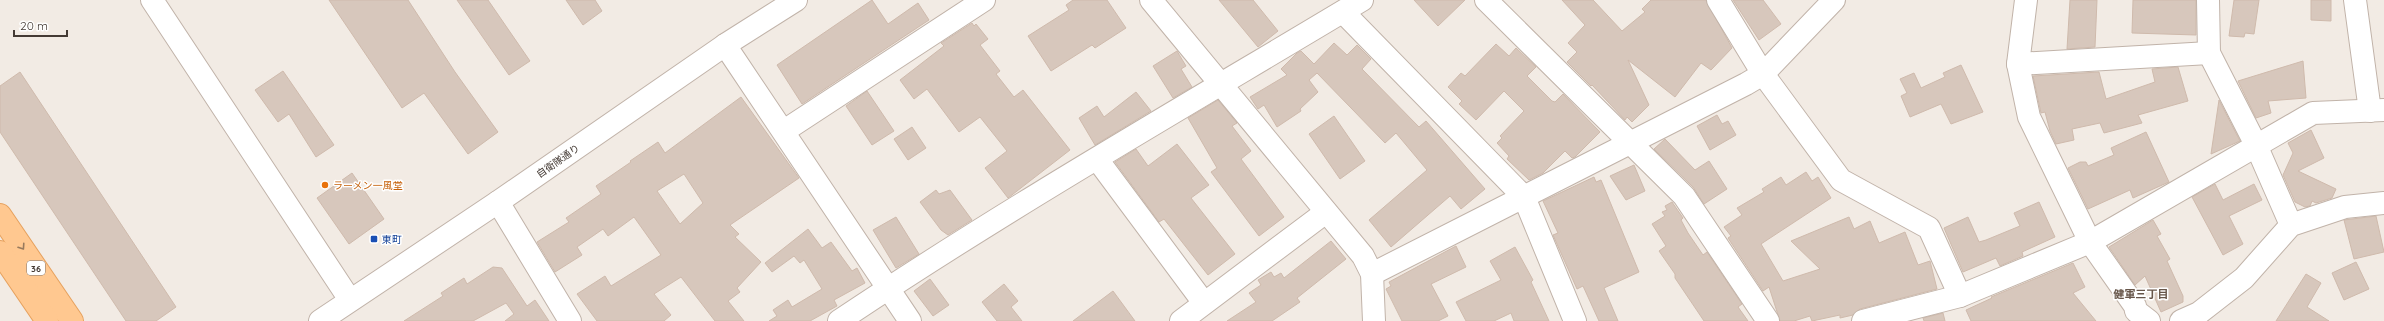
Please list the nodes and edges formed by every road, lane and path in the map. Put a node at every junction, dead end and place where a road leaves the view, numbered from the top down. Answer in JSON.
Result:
{"nodes":[{"id":1,"x":152,"y":0,"type":"edge"},
{"id":2,"x":796,"y":0,"type":"edge"},
{"id":3,"x":984,"y":0,"type":"edge"},
{"id":4,"x":1151,"y":0,"type":"edge"},
{"id":5,"x":1362,"y":0,"type":"edge"},
{"id":6,"x":1486,"y":0,"type":"edge"},
{"id":7,"x":1718,"y":0,"type":"edge"},
{"id":8,"x":1834,"y":0,"type":"edge"},
{"id":9,"x":2026,"y":0,"type":"edge"},
{"id":10,"x":2208,"y":0,"type":"edge"},
{"id":11,"x":2355,"y":0,"type":"edge"},
{"id":12,"x":1343,"y":12,"type":"junction"},
{"id":13,"x":725,"y":45,"type":"junction"},
{"id":14,"x":2208,"y":53,"type":"junction"},
{"id":15,"x":2018,"y":64,"type":"junction"},
{"id":16,"x":1763,"y":74,"type":"junction"},
{"id":17,"x":1221,"y":84,"type":"junction"},
{"id":18,"x":2377,"y":111,"type":"edge"},
{"id":19,"x":784,"y":131,"type":"junction"},
{"id":20,"x":1630,"y":144,"type":"junction"},
{"id":21,"x":2256,"y":146,"type":"junction"},
{"id":22,"x":1097,"y":159,"type":"junction"},
{"id":23,"x":1524,"y":197,"type":"junction"},
{"id":24,"x":498,"y":202,"type":"junction"},
{"id":25,"x":2384,"y":203,"type":"edge"},
{"id":26,"x":1326,"y":212,"type":"junction"},
{"id":27,"x":0,"y":215,"type":"edge"},
{"id":28,"x":2291,"y":224,"type":"junction"},
{"id":29,"x":2090,"y":242,"type":"junction"},
{"id":30,"x":0,"y":252,"type":"edge"},
{"id":31,"x":1372,"y":274,"type":"junction"},
{"id":32,"x":888,"y":288,"type":"junction"},
{"id":33,"x":1960,"y":296,"type":"junction"},
{"id":34,"x":350,"y":300,"type":"junction"},
{"id":35,"x":1204,"y":303,"type":"junction"},
{"id":36,"x":2137,"y":318,"type":"edge"},
{"id":37,"x":47,"y":321,"type":"edge"},
{"id":38,"x":72,"y":321,"type":"edge"},
{"id":39,"x":320,"y":321,"type":"edge"},
{"id":40,"x":570,"y":321,"type":"edge"},
{"id":41,"x":839,"y":321,"type":"edge"},
{"id":42,"x":910,"y":321,"type":"edge"},
{"id":43,"x":1181,"y":321,"type":"edge"},
{"id":44,"x":1374,"y":321,"type":"edge"},
{"id":45,"x":1576,"y":321,"type":"edge"},
{"id":46,"x":1768,"y":321,"type":"edge"},
{"id":47,"x":1863,"y":321,"type":"edge"},
{"id":48,"x":2181,"y":321,"type":"edge"}],
"edges":[{"from":1,"to":34,"type":"street"},
{"from":2,"to":13,"type":"street","name":"自衛隊通り"},
{"from":3,"to":19,"type":"street"},
{"from":4,"to":17,"type":"street"},
{"from":5,"to":12,"type":"street"},
{"from":6,"to":20,"type":"street"},
{"from":7,"to":16,"type":"street"},
{"from":8,"to":16,"type":"street"},
{"from":9,"to":15,"type":"street"},
{"from":10,"to":14,"type":"street"},
{"from":11,"to":18,"type":"street"},
{"from":12,"to":17,"type":"street"},
{"from":12,"to":23,"type":"street"},
{"from":13,"to":19,"type":"street"},
{"from":13,"to":24,"type":"street","name":"自衛隊通り"},
{"from":14,"to":15,"type":"street"},
{"from":14,"to":21,"type":"street"},
{"from":15,"to":29,"type":"street"},
{"from":16,"to":20,"type":"street"},
{"from":16,"to":33,"type":"street"},
{"from":17,"to":22,"type":"street"},
{"from":17,"to":26,"type":"street"},
{"from":18,"to":21,"type":"street"},
{"from":19,"to":32,"type":"street"},
{"from":20,"to":23,"type":"street"},
{"from":20,"to":46,"type":"street"},
{"from":21,"to":28,"type":"street"},
{"from":21,"to":29,"type":"street"},
{"from":22,"to":32,"type":"street"},
{"from":22,"to":35,"type":"street"},
{"from":23,"to":31,"type":"street"},
{"from":23,"to":45,"type":"street"},
{"from":24,"to":34,"type":"street","name":"自衛隊通り"},
{"from":24,"to":40,"type":"street"},
{"from":25,"to":28,"type":"street"},
{"from":26,"to":31,"type":"street"},
{"from":26,"to":35,"type":"street"},
{"from":27,"to":38,"type":"main road","number":"36","one_way":true},
{"from":28,"to":48,"type":"street"},
{"from":29,"to":33,"type":"street"},
{"from":29,"to":36,"type":"street"},
{"from":30,"to":37,"type":"main road","number":"36"},
{"from":31,"to":44,"type":"street"},
{"from":32,"to":41,"type":"street"},
{"from":32,"to":42,"type":"street"},
{"from":33,"to":47,"type":"street"},
{"from":34,"to":39,"type":"street","name":"自衛隊通り"},
{"from":35,"to":43,"type":"street"}]}
